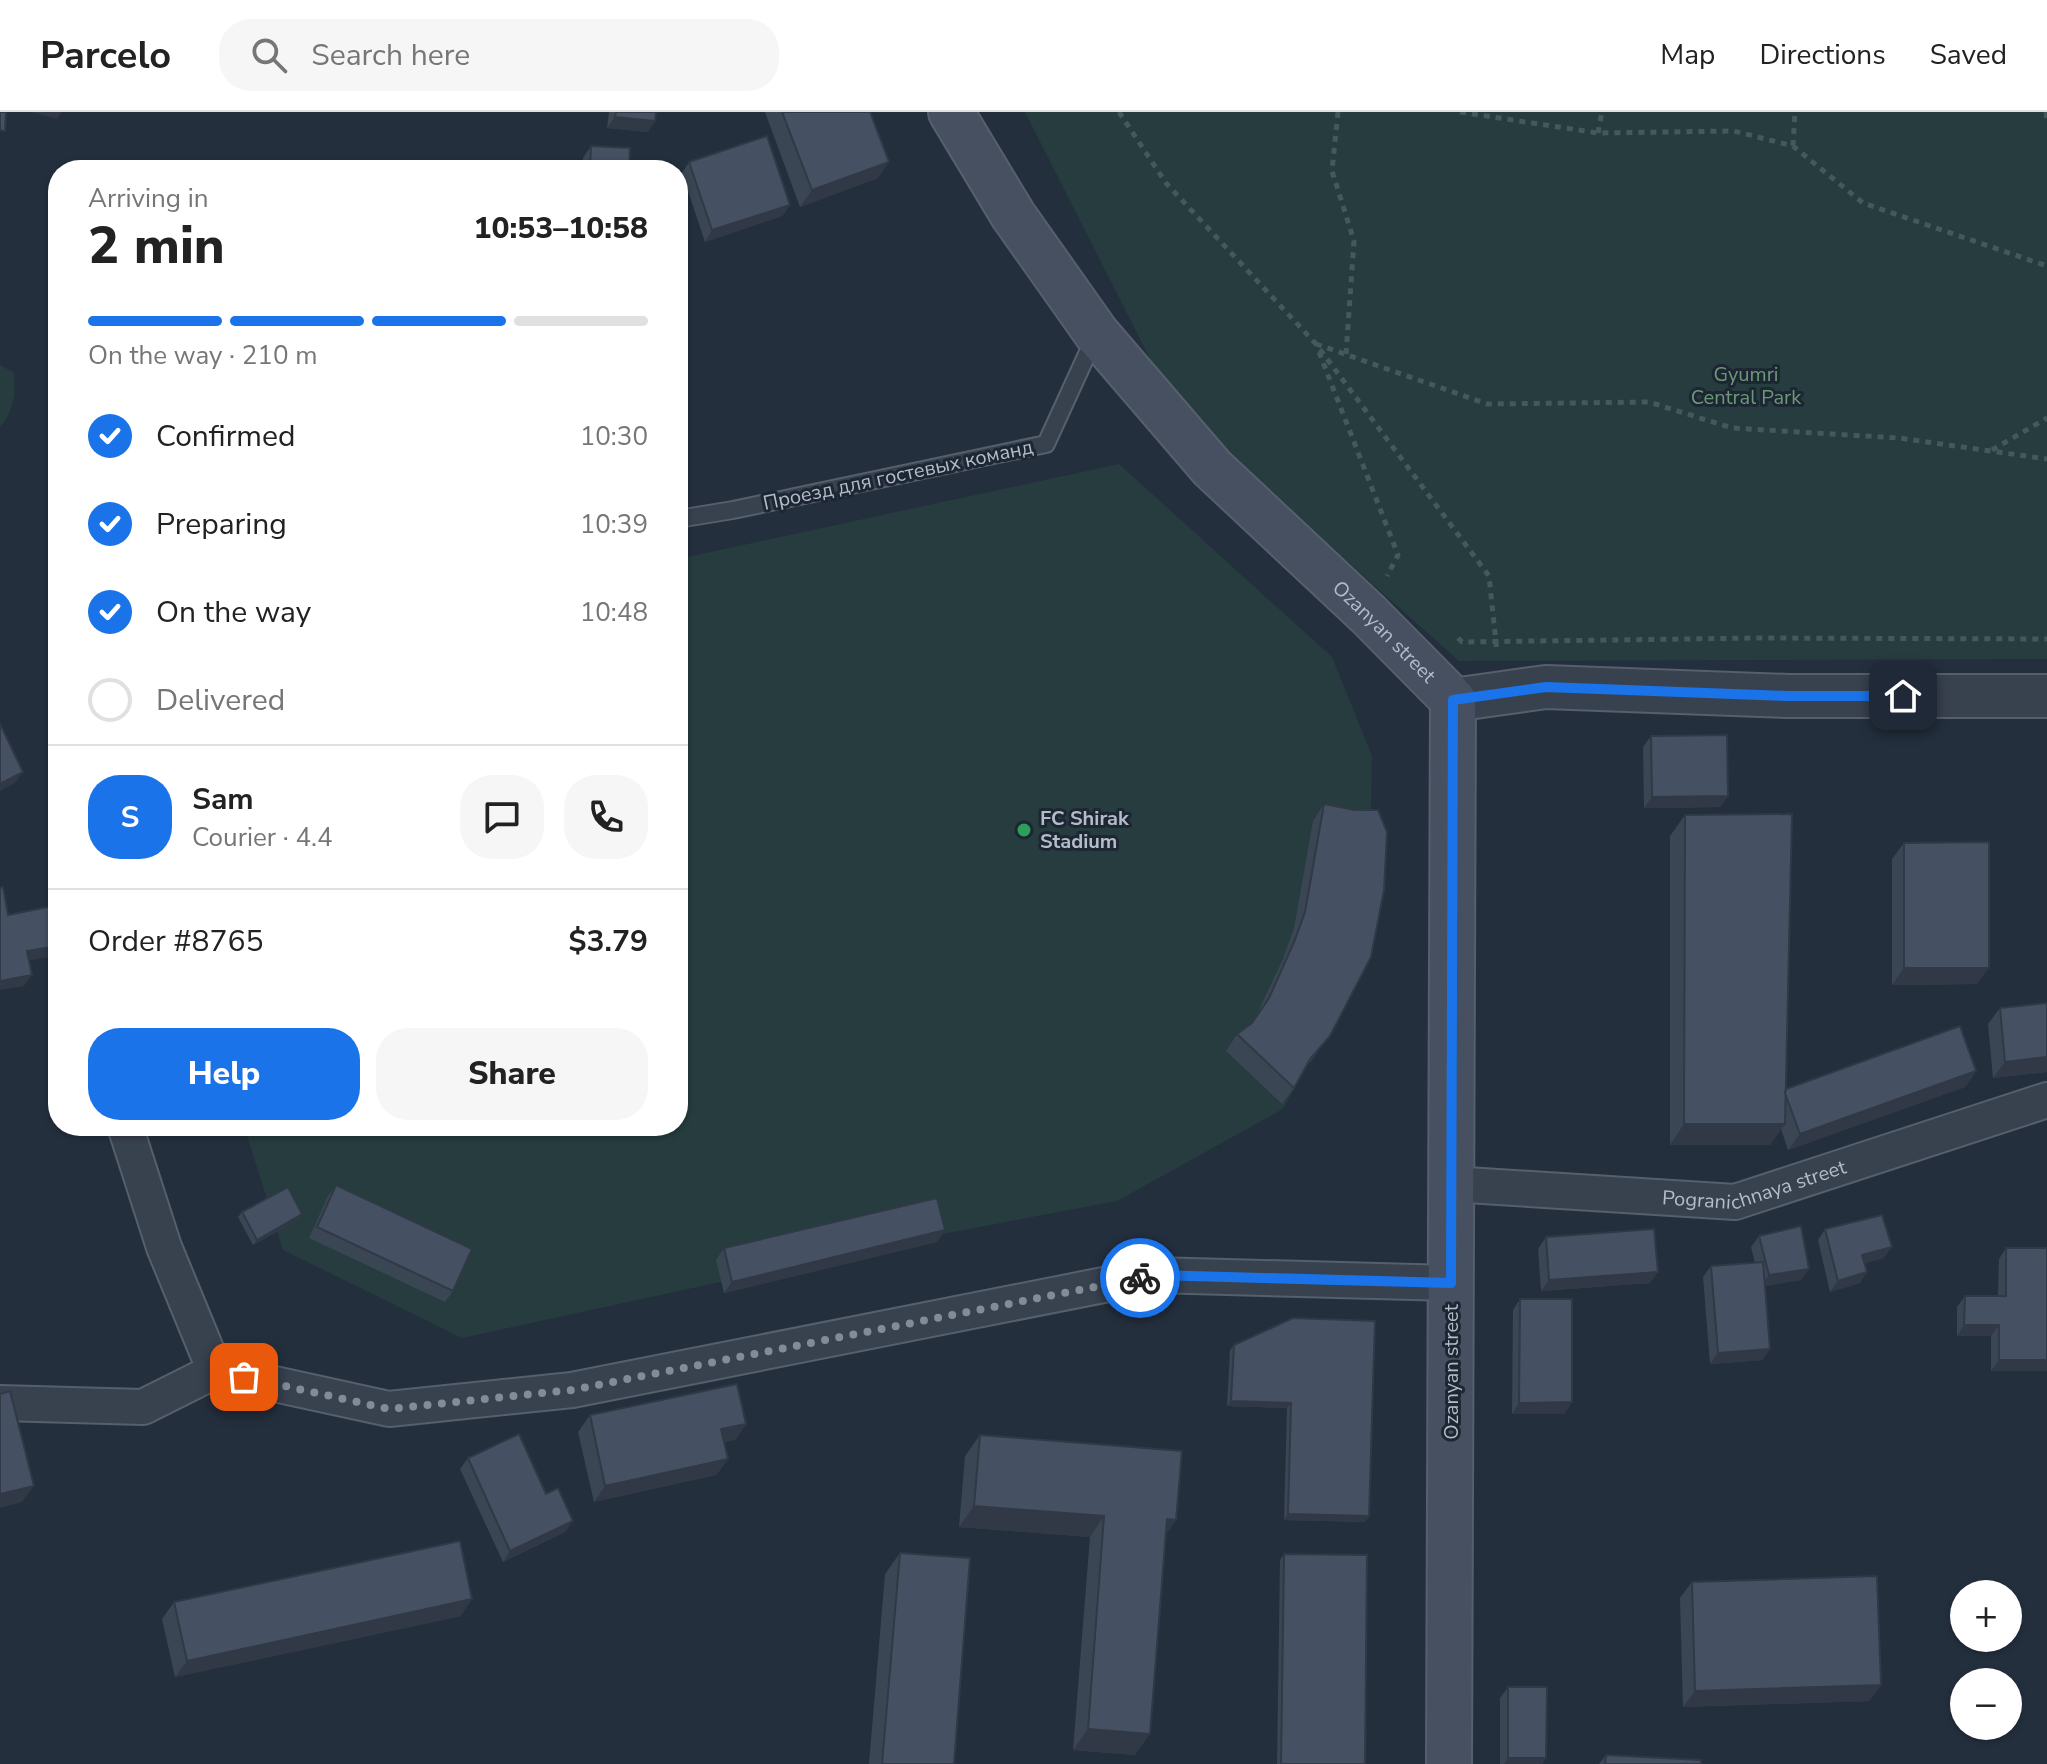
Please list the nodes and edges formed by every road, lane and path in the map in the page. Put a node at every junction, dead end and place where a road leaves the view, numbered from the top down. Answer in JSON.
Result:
{"nodes":[{"id":1,"x":951,"y":112,"type":"edge"},
{"id":2,"x":1119,"y":112,"type":"edge"},
{"id":3,"x":1338,"y":112,"type":"edge"},
{"id":4,"x":1460,"y":112,"type":"edge"},
{"id":5,"x":1602,"y":112,"type":"edge"},
{"id":6,"x":1795,"y":112,"type":"edge"},
{"id":7,"x":2046,"y":112,"type":"edge"},
{"id":8,"x":2047,"y":124,"type":"edge"},
{"id":9,"x":1598,"y":133,"type":"junction"},
{"id":10,"x":1793,"y":146,"type":"junction"},
{"id":11,"x":2047,"y":266,"type":"edge"},
{"id":12,"x":1097,"y":334,"type":"junction"},
{"id":13,"x":1316,"y":344,"type":"junction"},
{"id":14,"x":1346,"y":354,"type":"junction"},
{"id":15,"x":2047,"y":418,"type":"edge"},
{"id":16,"x":1992,"y":451,"type":"junction"},
{"id":17,"x":2047,"y":459,"type":"edge"},
{"id":18,"x":688,"y":517,"type":"edge"},
{"id":19,"x":1398,"y":555,"type":"dead end"},
{"id":20,"x":1451,"y":633,"type":"dead end"},
{"id":21,"x":2047,"y":639,"type":"edge"},
{"id":22,"x":1496,"y":641,"type":"junction"},
{"id":23,"x":1503,"y":692,"type":"junction"},
{"id":24,"x":2047,"y":696,"type":"edge"},
{"id":25,"x":1453,"y":700,"type":"junction"},
{"id":26,"x":2047,"y":1100,"type":"edge"},
{"id":27,"x":128,"y":1136,"type":"edge"},
{"id":28,"x":1451,"y":1184,"type":"junction"},
{"id":29,"x":1451,"y":1283,"type":"junction"},
{"id":30,"x":215,"y":1371,"type":"junction"},
{"id":31,"x":0,"y":1403,"type":"edge"},
{"id":32,"x":1449,"y":1764,"type":"edge"}],
"edges":[{"from":1,"to":12,"type":"main road","name":"Ozanyan street"},
{"from":2,"to":13,"type":"path"},
{"from":3,"to":14,"type":"path"},
{"from":4,"to":9,"type":"path"},
{"from":5,"to":9,"type":"path"},
{"from":6,"to":10,"type":"path"},
{"from":7,"to":8,"type":"path"},
{"from":9,"to":10,"type":"path"},
{"from":10,"to":11,"type":"path"},
{"from":12,"to":18,"type":"lane","name":"Проезд для гостевых команд"},
{"from":12,"to":25,"type":"main road","name":"Ozanyan street"},
{"from":13,"to":14,"type":"path"},
{"from":13,"to":19,"type":"path"},
{"from":13,"to":22,"type":"path"},
{"from":14,"to":16,"type":"path"},
{"from":15,"to":16,"type":"path"},
{"from":16,"to":17,"type":"path"},
{"from":20,"to":22,"type":"path"},
{"from":21,"to":22,"type":"path"},
{"from":22,"to":23,"type":"path"},
{"from":23,"to":24,"type":"street"},
{"from":23,"to":25,"type":"street"},
{"from":25,"to":28,"type":"main road","name":"Ozanyan street"},
{"from":26,"to":28,"type":"street","name":"Pogranichnaya street"},
{"from":27,"to":30,"type":"street"},
{"from":28,"to":29,"type":"main road","name":"Ozanyan street"},
{"from":29,"to":30,"type":"street"},
{"from":29,"to":32,"type":"main road","name":"Ozanyan street"},
{"from":30,"to":31,"type":"street"}]}
